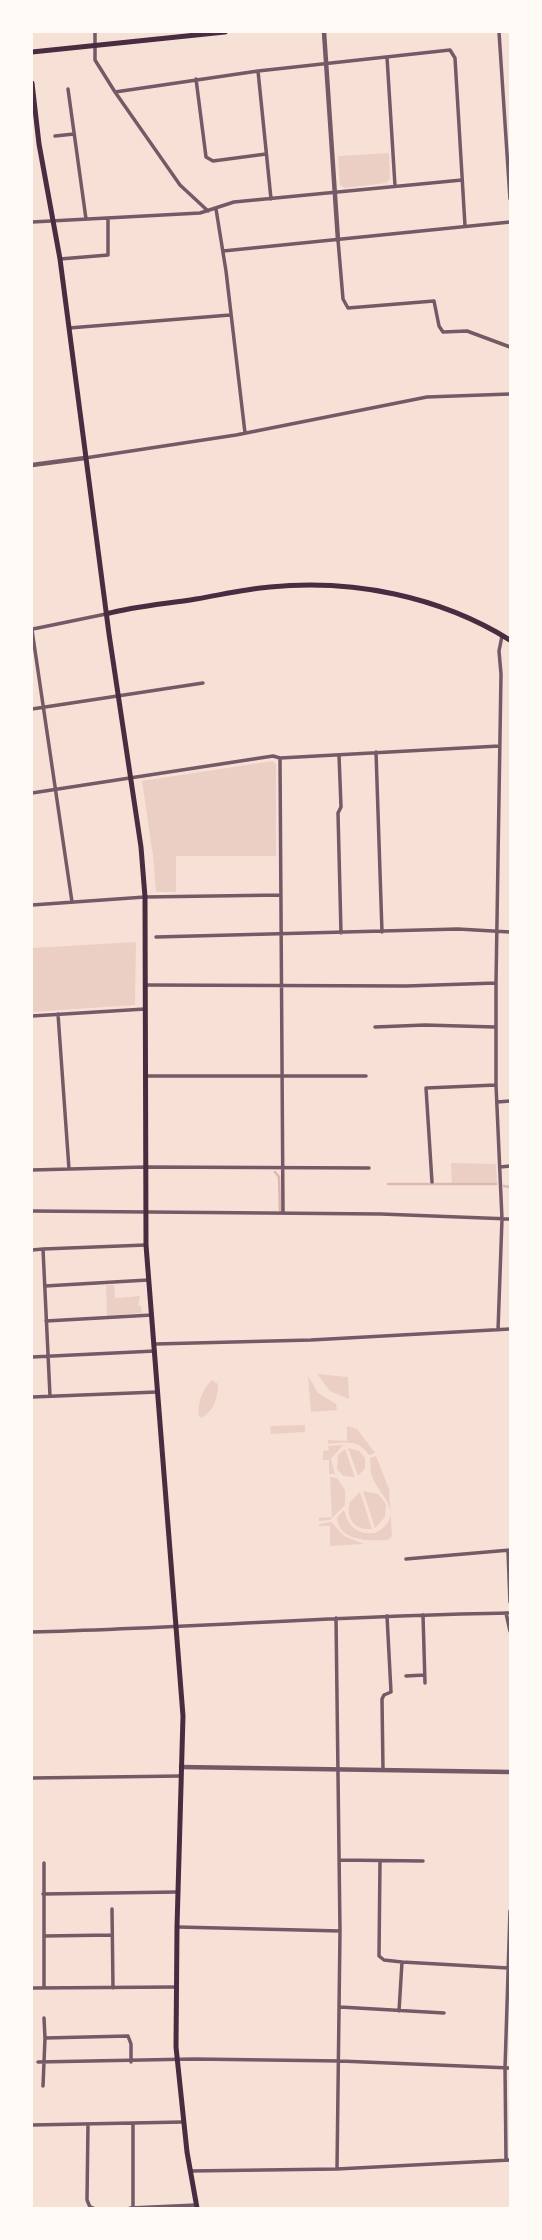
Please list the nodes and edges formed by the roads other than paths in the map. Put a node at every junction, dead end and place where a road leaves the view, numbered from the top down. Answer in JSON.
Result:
{"nodes":[{"id":1,"x":95,"y":32,"type":"edge"},
{"id":2,"x":225,"y":32,"type":"edge"},
{"id":3,"x":324,"y":32,"type":"edge"},
{"id":4,"x":499,"y":32,"type":"edge"},
{"id":5,"x":94,"y":44,"type":"junction"},
{"id":6,"x":32,"y":52,"type":"edge"},
{"id":7,"x":387,"y":57,"type":"junction"},
{"id":8,"x":326,"y":63,"type":"junction"},
{"id":9,"x":258,"y":71,"type":"junction"},
{"id":10,"x":196,"y":79,"type":"junction"},
{"id":11,"x":32,"y":83,"type":"edge"},
{"id":12,"x":68,"y":89,"type":"dead end"},
{"id":13,"x":116,"y":92,"type":"junction"},
{"id":14,"x":74,"y":134,"type":"junction"},
{"id":15,"x":55,"y":136,"type":"dead end"},
{"id":16,"x":265,"y":155,"type":"junction"},
{"id":17,"x":462,"y":180,"type":"junction"},
{"id":18,"x":395,"y":186,"type":"junction"},
{"id":19,"x":335,"y":193,"type":"junction"},
{"id":20,"x":271,"y":199,"type":"junction"},
{"id":21,"x":510,"y":199,"type":"edge"},
{"id":22,"x":216,"y":209,"type":"junction"},
{"id":23,"x":208,"y":211,"type":"junction"},
{"id":24,"x":108,"y":218,"type":"junction"},
{"id":25,"x":52,"y":219,"type":"junction"},
{"id":26,"x":86,"y":219,"type":"junction"},
{"id":27,"x":32,"y":222,"type":"edge"},
{"id":28,"x":510,"y":222,"type":"edge"},
{"id":29,"x":465,"y":226,"type":"junction"},
{"id":30,"x":338,"y":240,"type":"junction"},
{"id":31,"x":223,"y":251,"type":"junction"},
{"id":32,"x":60,"y":259,"type":"junction"},
{"id":33,"x":230,"y":315,"type":"junction"},
{"id":34,"x":69,"y":328,"type":"junction"},
{"id":35,"x":510,"y":347,"type":"edge"},
{"id":36,"x":510,"y":394,"type":"edge"},
{"id":37,"x":245,"y":432,"type":"junction"},
{"id":38,"x":85,"y":458,"type":"junction"},
{"id":39,"x":32,"y":465,"type":"edge"},
{"id":40,"x":106,"y":614,"type":"junction"},
{"id":41,"x":32,"y":630,"type":"edge"},
{"id":42,"x":502,"y":634,"type":"junction"},
{"id":43,"x":510,"y":640,"type":"edge"},
{"id":44,"x":203,"y":683,"type":"dead end"},
{"id":45,"x":119,"y":696,"type":"junction"},
{"id":46,"x":43,"y":708,"type":"junction"},
{"id":47,"x":32,"y":709,"type":"edge"},
{"id":48,"x":499,"y":746,"type":"junction"},
{"id":49,"x":376,"y":752,"type":"junction"},
{"id":50,"x":339,"y":755,"type":"junction"},
{"id":51,"x":280,"y":758,"type":"junction"},
{"id":52,"x":131,"y":776,"type":"junction"},
{"id":53,"x":55,"y":789,"type":"junction"},
{"id":54,"x":32,"y":793,"type":"edge"},
{"id":55,"x":281,"y":895,"type":"junction"},
{"id":56,"x":145,"y":897,"type":"junction"},
{"id":57,"x":72,"y":902,"type":"junction"},
{"id":58,"x":32,"y":905,"type":"edge"},
{"id":59,"x":497,"y":931,"type":"junction"},
{"id":60,"x":510,"y":932,"type":"edge"},
{"id":61,"x":341,"y":933,"type":"junction"},
{"id":62,"x":382,"y":933,"type":"junction"},
{"id":63,"x":282,"y":934,"type":"junction"},
{"id":64,"x":156,"y":937,"type":"dead end"},
{"id":65,"x":496,"y":983,"type":"junction"},
{"id":66,"x":145,"y":985,"type":"junction"},
{"id":67,"x":282,"y":987,"type":"junction"},
{"id":68,"x":145,"y":1009,"type":"junction"},
{"id":69,"x":58,"y":1014,"type":"junction"},
{"id":70,"x":32,"y":1016,"type":"edge"},
{"id":71,"x":375,"y":1027,"type":"dead end"},
{"id":72,"x":496,"y":1027,"type":"junction"},
{"id":73,"x":144,"y":1076,"type":"junction"},
{"id":74,"x":283,"y":1076,"type":"junction"},
{"id":75,"x":366,"y":1076,"type":"dead end"},
{"id":76,"x":496,"y":1085,"type":"junction"},
{"id":77,"x":510,"y":1101,"type":"edge"},
{"id":78,"x":497,"y":1102,"type":"junction"},
{"id":79,"x":510,"y":1166,"type":"edge"},
{"id":80,"x":145,"y":1167,"type":"junction"},
{"id":81,"x":369,"y":1167,"type":"dead end"},
{"id":82,"x":500,"y":1167,"type":"junction"},
{"id":83,"x":283,"y":1168,"type":"junction"},
{"id":84,"x":69,"y":1169,"type":"junction"},
{"id":85,"x":32,"y":1170,"type":"edge"},
{"id":86,"x":432,"y":1182,"type":"dead end"},
{"id":87,"x":32,"y":1210,"type":"edge"},
{"id":88,"x":144,"y":1211,"type":"junction"},
{"id":89,"x":283,"y":1213,"type":"junction"},
{"id":90,"x":502,"y":1219,"type":"junction"},
{"id":91,"x":510,"y":1219,"type":"edge"},
{"id":92,"x":146,"y":1245,"type":"junction"},
{"id":93,"x":32,"y":1250,"type":"edge"},
{"id":94,"x":43,"y":1250,"type":"junction"},
{"id":95,"x":149,"y":1280,"type":"junction"},
{"id":96,"x":45,"y":1286,"type":"junction"},
{"id":97,"x":152,"y":1315,"type":"junction"},
{"id":98,"x":46,"y":1321,"type":"junction"},
{"id":99,"x":510,"y":1329,"type":"edge"},
{"id":100,"x":498,"y":1330,"type":"junction"},
{"id":101,"x":155,"y":1348,"type":"junction"},
{"id":102,"x":48,"y":1356,"type":"junction"},
{"id":103,"x":32,"y":1357,"type":"edge"},
{"id":104,"x":159,"y":1392,"type":"junction"},
{"id":105,"x":50,"y":1396,"type":"junction"},
{"id":106,"x":32,"y":1397,"type":"edge"},
{"id":107,"x":509,"y":1550,"type":"edge"},
{"id":108,"x":405,"y":1559,"type":"dead end"},
{"id":109,"x":510,"y":1602,"type":"edge"},
{"id":110,"x":508,"y":1613,"type":"edge"},
{"id":111,"x":423,"y":1615,"type":"junction"},
{"id":112,"x":387,"y":1616,"type":"junction"},
{"id":113,"x":336,"y":1618,"type":"junction"},
{"id":114,"x":176,"y":1626,"type":"junction"},
{"id":115,"x":510,"y":1631,"type":"edge"},
{"id":116,"x":32,"y":1632,"type":"edge"},
{"id":117,"x":424,"y":1675,"type":"junction"},
{"id":118,"x":406,"y":1676,"type":"dead end"},
{"id":119,"x":425,"y":1683,"type":"dead end"},
{"id":120,"x":181,"y":1767,"type":"junction"},
{"id":121,"x":338,"y":1769,"type":"junction"},
{"id":122,"x":383,"y":1770,"type":"junction"},
{"id":123,"x":510,"y":1772,"type":"edge"},
{"id":124,"x":181,"y":1776,"type":"junction"},
{"id":125,"x":32,"y":1778,"type":"edge"},
{"id":126,"x":339,"y":1860,"type":"junction"},
{"id":127,"x":380,"y":1861,"type":"junction"},
{"id":128,"x":424,"y":1861,"type":"dead end"},
{"id":129,"x":44,"y":1863,"type":"dead end"},
{"id":130,"x":178,"y":1892,"type":"junction"},
{"id":131,"x":43,"y":1894,"type":"junction"},
{"id":132,"x":112,"y":1909,"type":"dead end"},
{"id":133,"x":510,"y":1911,"type":"edge"},
{"id":134,"x":177,"y":1927,"type":"junction"},
{"id":135,"x":340,"y":1931,"type":"junction"},
{"id":136,"x":113,"y":1935,"type":"junction"},
{"id":137,"x":44,"y":1937,"type":"junction"},
{"id":138,"x":402,"y":1962,"type":"junction"},
{"id":139,"x":508,"y":1968,"type":"junction"},
{"id":140,"x":176,"y":1987,"type":"junction"},
{"id":141,"x":32,"y":1988,"type":"edge"},
{"id":142,"x":44,"y":1988,"type":"junction"},
{"id":143,"x":113,"y":1988,"type":"junction"},
{"id":144,"x":340,"y":2007,"type":"junction"},
{"id":145,"x":400,"y":2011,"type":"junction"},
{"id":146,"x":444,"y":2013,"type":"dead end"},
{"id":147,"x":44,"y":2018,"type":"dead end"},
{"id":148,"x":45,"y":2038,"type":"junction"},
{"id":149,"x":177,"y":2060,"type":"junction"},
{"id":150,"x":340,"y":2061,"type":"junction"},
{"id":151,"x":40,"y":2062,"type":"junction"},
{"id":152,"x":131,"y":2062,"type":"junction"},
{"id":153,"x":508,"y":2068,"type":"edge"},
{"id":154,"x":43,"y":2086,"type":"dead end"},
{"id":155,"x":183,"y":2122,"type":"junction"},
{"id":156,"x":133,"y":2123,"type":"junction"},
{"id":157,"x":88,"y":2124,"type":"junction"},
{"id":158,"x":32,"y":2125,"type":"edge"},
{"id":159,"x":508,"y":2160,"type":"edge"},
{"id":160,"x":337,"y":2169,"type":"junction"},
{"id":161,"x":190,"y":2171,"type":"junction"},
{"id":162,"x":196,"y":2207,"type":"edge"},
{"id":163,"x":93,"y":2208,"type":"edge"},
{"id":164,"x":131,"y":2208,"type":"edge"}],
"edges":[{"from":1,"to":5,"type":"street"},
{"from":2,"to":5,"type":"main road"},
{"from":3,"to":8,"type":"street"},
{"from":4,"to":21,"type":"street"},
{"from":5,"to":6,"type":"main road"},
{"from":5,"to":13,"type":"street"},
{"from":7,"to":8,"type":"street"},
{"from":7,"to":17,"type":"street"},
{"from":7,"to":18,"type":"street"},
{"from":8,"to":9,"type":"street"},
{"from":8,"to":19,"type":"street"},
{"from":9,"to":10,"type":"street"},
{"from":9,"to":16,"type":"street"},
{"from":10,"to":13,"type":"street"},
{"from":10,"to":16,"type":"street"},
{"from":11,"to":25,"type":"main road"},
{"from":12,"to":14,"type":"street"},
{"from":13,"to":23,"type":"street"},
{"from":14,"to":15,"type":"street"},
{"from":14,"to":26,"type":"street"},
{"from":16,"to":20,"type":"street"},
{"from":17,"to":18,"type":"street"},
{"from":17,"to":29,"type":"street"},
{"from":18,"to":19,"type":"street"},
{"from":19,"to":20,"type":"street"},
{"from":19,"to":30,"type":"street"},
{"from":20,"to":22,"type":"street"},
{"from":22,"to":23,"type":"street"},
{"from":22,"to":31,"type":"street"},
{"from":23,"to":24,"type":"street"},
{"from":24,"to":26,"type":"street"},
{"from":24,"to":32,"type":"street"},
{"from":25,"to":26,"type":"street"},
{"from":25,"to":27,"type":"street"},
{"from":25,"to":32,"type":"main road"},
{"from":28,"to":29,"type":"street"},
{"from":29,"to":30,"type":"street"},
{"from":30,"to":31,"type":"street"},
{"from":30,"to":35,"type":"street"},
{"from":31,"to":33,"type":"street"},
{"from":32,"to":34,"type":"main road"},
{"from":33,"to":34,"type":"street"},
{"from":33,"to":37,"type":"street"},
{"from":34,"to":38,"type":"main road"},
{"from":36,"to":37,"type":"street"},
{"from":37,"to":38,"type":"street"},
{"from":38,"to":39,"type":"street"},
{"from":38,"to":40,"type":"main road"},
{"from":40,"to":41,"type":"street"},
{"from":40,"to":42,"type":"main road"},
{"from":40,"to":45,"type":"main road"},
{"from":41,"to":46,"type":"street"},
{"from":42,"to":43,"type":"main road"},
{"from":42,"to":48,"type":"street"},
{"from":44,"to":45,"type":"street"},
{"from":45,"to":46,"type":"street"},
{"from":45,"to":52,"type":"main road"},
{"from":46,"to":47,"type":"street"},
{"from":46,"to":53,"type":"street"},
{"from":48,"to":49,"type":"street"},
{"from":48,"to":59,"type":"street"},
{"from":49,"to":50,"type":"street"},
{"from":49,"to":62,"type":"street"},
{"from":50,"to":51,"type":"street"},
{"from":50,"to":61,"type":"street"},
{"from":51,"to":52,"type":"street"},
{"from":51,"to":55,"type":"street"},
{"from":52,"to":53,"type":"street"},
{"from":52,"to":56,"type":"main road"},
{"from":53,"to":54,"type":"street"},
{"from":53,"to":57,"type":"street"},
{"from":55,"to":56,"type":"street"},
{"from":55,"to":63,"type":"street"},
{"from":56,"to":57,"type":"street"},
{"from":56,"to":66,"type":"main road"},
{"from":57,"to":58,"type":"street"},
{"from":59,"to":60,"type":"street"},
{"from":59,"to":62,"type":"street"},
{"from":59,"to":65,"type":"street"},
{"from":61,"to":62,"type":"street"},
{"from":61,"to":63,"type":"street"},
{"from":63,"to":64,"type":"street"},
{"from":63,"to":67,"type":"street"},
{"from":65,"to":67,"type":"street"},
{"from":65,"to":72,"type":"street"},
{"from":66,"to":67,"type":"street"},
{"from":66,"to":68,"type":"main road"},
{"from":67,"to":74,"type":"street"},
{"from":68,"to":69,"type":"street"},
{"from":68,"to":73,"type":"main road"},
{"from":69,"to":70,"type":"street"},
{"from":69,"to":84,"type":"street"},
{"from":71,"to":72,"type":"street"},
{"from":72,"to":76,"type":"street"},
{"from":73,"to":74,"type":"street"},
{"from":73,"to":80,"type":"main road"},
{"from":74,"to":75,"type":"street"},
{"from":74,"to":83,"type":"street"},
{"from":76,"to":78,"type":"street"},
{"from":76,"to":86,"type":"street"},
{"from":77,"to":78,"type":"street"},
{"from":78,"to":82,"type":"street"},
{"from":79,"to":82,"type":"street"},
{"from":80,"to":83,"type":"street"},
{"from":80,"to":84,"type":"street"},
{"from":80,"to":88,"type":"main road"},
{"from":81,"to":83,"type":"street"},
{"from":82,"to":90,"type":"street"},
{"from":83,"to":89,"type":"street"},
{"from":84,"to":85,"type":"street"},
{"from":87,"to":88,"type":"street"},
{"from":88,"to":89,"type":"street"},
{"from":88,"to":92,"type":"main road"},
{"from":89,"to":90,"type":"street"},
{"from":90,"to":91,"type":"street"},
{"from":90,"to":100,"type":"street"},
{"from":92,"to":94,"type":"street"},
{"from":92,"to":95,"type":"main road"},
{"from":93,"to":94,"type":"street"},
{"from":94,"to":96,"type":"street"},
{"from":95,"to":96,"type":"street"},
{"from":95,"to":97,"type":"main road"},
{"from":96,"to":98,"type":"street"},
{"from":97,"to":98,"type":"street"},
{"from":97,"to":101,"type":"main road"},
{"from":98,"to":102,"type":"street"},
{"from":99,"to":100,"type":"street"},
{"from":100,"to":101,"type":"street"},
{"from":101,"to":102,"type":"street"},
{"from":101,"to":104,"type":"main road"},
{"from":102,"to":103,"type":"street"},
{"from":102,"to":105,"type":"street"},
{"from":104,"to":105,"type":"street"},
{"from":104,"to":114,"type":"main road"},
{"from":105,"to":106,"type":"street"},
{"from":107,"to":108,"type":"street"},
{"from":107,"to":109,"type":"street"},
{"from":110,"to":111,"type":"street"},
{"from":110,"to":115,"type":"street"},
{"from":111,"to":112,"type":"street"},
{"from":111,"to":117,"type":"street"},
{"from":112,"to":113,"type":"street"},
{"from":112,"to":122,"type":"street"},
{"from":113,"to":114,"type":"street"},
{"from":113,"to":121,"type":"street"},
{"from":114,"to":116,"type":"street"},
{"from":114,"to":120,"type":"main road"},
{"from":117,"to":118,"type":"street"},
{"from":117,"to":119,"type":"street"},
{"from":120,"to":121,"type":"street"},
{"from":120,"to":124,"type":"main road"},
{"from":121,"to":122,"type":"street"},
{"from":121,"to":126,"type":"street"},
{"from":122,"to":123,"type":"street"},
{"from":124,"to":125,"type":"street"},
{"from":124,"to":130,"type":"main road"},
{"from":126,"to":127,"type":"street"},
{"from":126,"to":135,"type":"street"},
{"from":127,"to":128,"type":"street"},
{"from":127,"to":138,"type":"street"},
{"from":129,"to":131,"type":"street"},
{"from":130,"to":131,"type":"street"},
{"from":130,"to":134,"type":"main road"},
{"from":131,"to":137,"type":"street"},
{"from":132,"to":136,"type":"street"},
{"from":133,"to":139,"type":"street"},
{"from":134,"to":135,"type":"street"},
{"from":134,"to":140,"type":"main road"},
{"from":135,"to":144,"type":"street"},
{"from":136,"to":137,"type":"street"},
{"from":136,"to":143,"type":"street"},
{"from":137,"to":142,"type":"street"},
{"from":138,"to":139,"type":"street"},
{"from":138,"to":145,"type":"street"},
{"from":139,"to":153,"type":"street"},
{"from":140,"to":143,"type":"street"},
{"from":140,"to":149,"type":"main road"},
{"from":141,"to":142,"type":"street"},
{"from":142,"to":143,"type":"street"},
{"from":144,"to":145,"type":"street"},
{"from":144,"to":150,"type":"street"},
{"from":145,"to":146,"type":"street"},
{"from":147,"to":148,"type":"street"},
{"from":148,"to":151,"type":"street"},
{"from":148,"to":152,"type":"street"},
{"from":149,"to":150,"type":"street"},
{"from":149,"to":152,"type":"street"},
{"from":149,"to":155,"type":"main road"},
{"from":150,"to":153,"type":"street"},
{"from":150,"to":160,"type":"street"},
{"from":151,"to":152,"type":"street"},
{"from":151,"to":154,"type":"street"},
{"from":153,"to":159,"type":"street"},
{"from":155,"to":156,"type":"street"},
{"from":155,"to":161,"type":"main road"},
{"from":156,"to":157,"type":"street"},
{"from":156,"to":164,"type":"street"},
{"from":157,"to":158,"type":"street"},
{"from":157,"to":163,"type":"street"},
{"from":159,"to":160,"type":"street"},
{"from":160,"to":161,"type":"street"},
{"from":161,"to":162,"type":"main road"},
{"from":162,"to":164,"type":"street"}]}
